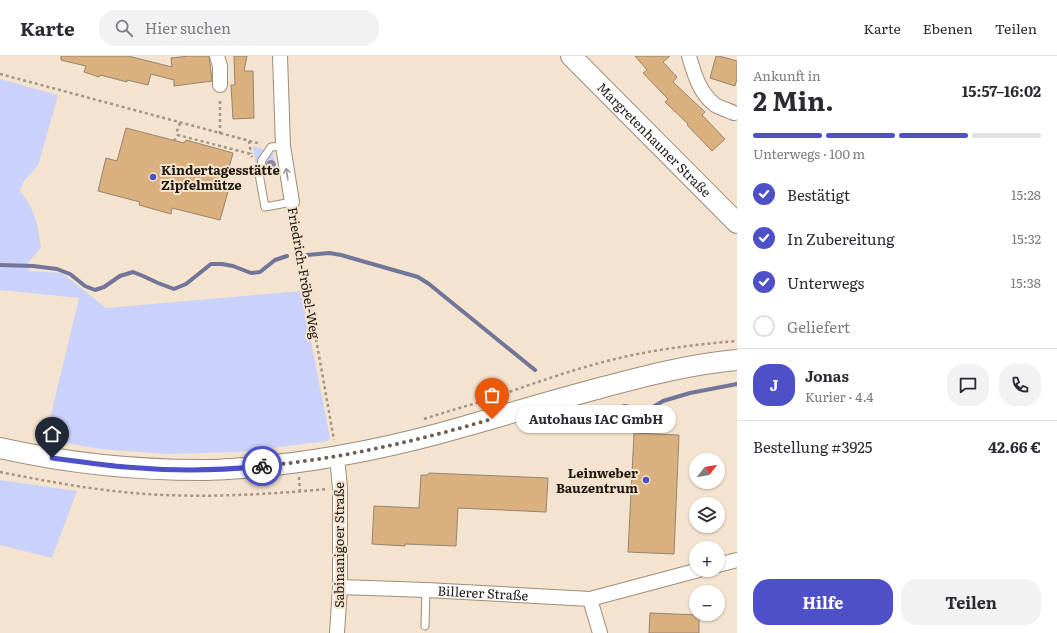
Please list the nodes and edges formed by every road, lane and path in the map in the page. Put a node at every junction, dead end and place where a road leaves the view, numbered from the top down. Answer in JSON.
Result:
{"nodes":[{"id":1,"x":217,"y":56,"type":"edge"},
{"id":2,"x":280,"y":56,"type":"edge"},
{"id":3,"x":571,"y":56,"type":"edge"},
{"id":4,"x":689,"y":56,"type":"edge"},
{"id":5,"x":0,"y":74,"type":"edge"},
{"id":6,"x":220,"y":85,"type":"joint"},
{"id":7,"x":734,"y":113,"type":"dead end"},
{"id":8,"x":180,"y":123,"type":"junction"},
{"id":9,"x":220,"y":134,"type":"junction"},
{"id":10,"x":178,"y":135,"type":"junction"},
{"id":11,"x":174,"y":141,"type":"dead end"},
{"id":12,"x":249,"y":141,"type":"junction"},
{"id":13,"x":277,"y":146,"type":"junction"},
{"id":14,"x":251,"y":154,"type":"junction"},
{"id":15,"x":259,"y":174,"type":"junction"},
{"id":16,"x":292,"y":202,"type":"junction"},
{"id":17,"x":737,"y":223,"type":"edge"},
{"id":18,"x":737,"y":341,"type":"edge"},
{"id":19,"x":737,"y":360,"type":"edge"},
{"id":20,"x":423,"y":419,"type":"dead end"},
{"id":21,"x":337,"y":446,"type":"junction"},
{"id":22,"x":0,"y":448,"type":"edge"},
{"id":23,"x":299,"y":463,"type":"junction"},
{"id":24,"x":0,"y":472,"type":"edge"},
{"id":25,"x":340,"y":488,"type":"junction"},
{"id":26,"x":300,"y":492,"type":"junction"},
{"id":27,"x":737,"y":560,"type":"edge"},
{"id":28,"x":725,"y":563,"type":"edge"},
{"id":29,"x":689,"y":573,"type":"edge"},
{"id":30,"x":340,"y":587,"type":"junction"},
{"id":31,"x":426,"y":590,"type":"junction"},
{"id":32,"x":590,"y":599,"type":"junction"},
{"id":33,"x":425,"y":626,"type":"dead end"},
{"id":34,"x":337,"y":633,"type":"edge"},
{"id":35,"x":600,"y":633,"type":"edge"}],
"edges":[{"from":1,"to":6,"type":"street"},
{"from":2,"to":13,"type":"street","name":"Friedrich-Fröbel-Weg"},
{"from":3,"to":17,"type":"main road","name":"Margretenhauner Straße"},
{"from":4,"to":7,"type":"street"},
{"from":5,"to":8,"type":"path"},
{"from":6,"to":9,"type":"path"},
{"from":8,"to":9,"type":"path"},
{"from":8,"to":10,"type":"path"},
{"from":9,"to":12,"type":"path"},
{"from":10,"to":11,"type":"path"},
{"from":10,"to":14,"type":"path"},
{"from":12,"to":13,"type":"path"},
{"from":12,"to":14,"type":"path"},
{"from":13,"to":15,"type":"lane"},
{"from":16,"to":13,"type":"street","name":"Friedrich-Fröbel-Weg","one_way":true},
{"from":14,"to":15,"type":"path"},
{"from":15,"to":16,"type":"lane"},
{"from":16,"to":21,"type":"path","name":"Friedrich-Fröbel-Weg"},
{"from":18,"to":20,"type":"path"},
{"from":19,"to":21,"type":"main road"},
{"from":21,"to":23,"type":"main road"},
{"from":21,"to":25,"type":"street","name":"Sabinanigoer Straße"},
{"from":22,"to":23,"type":"main road"},
{"from":23,"to":26,"type":"path"},
{"from":24,"to":26,"type":"path"},
{"from":25,"to":26,"type":"path"},
{"from":25,"to":30,"type":"street","name":"Sabinanigoer Straße"},
{"from":27,"to":28,"type":"street"},
{"from":29,"to":32,"type":"street","name":"Billerer Straße"},
{"from":30,"to":31,"type":"street","name":"Billerer Straße"},
{"from":30,"to":34,"type":"street","name":"Sabinanigoer Straße"},
{"from":31,"to":32,"type":"street","name":"Billerer Straße"},
{"from":31,"to":33,"type":"lane"},
{"from":32,"to":35,"type":"street"}]}
